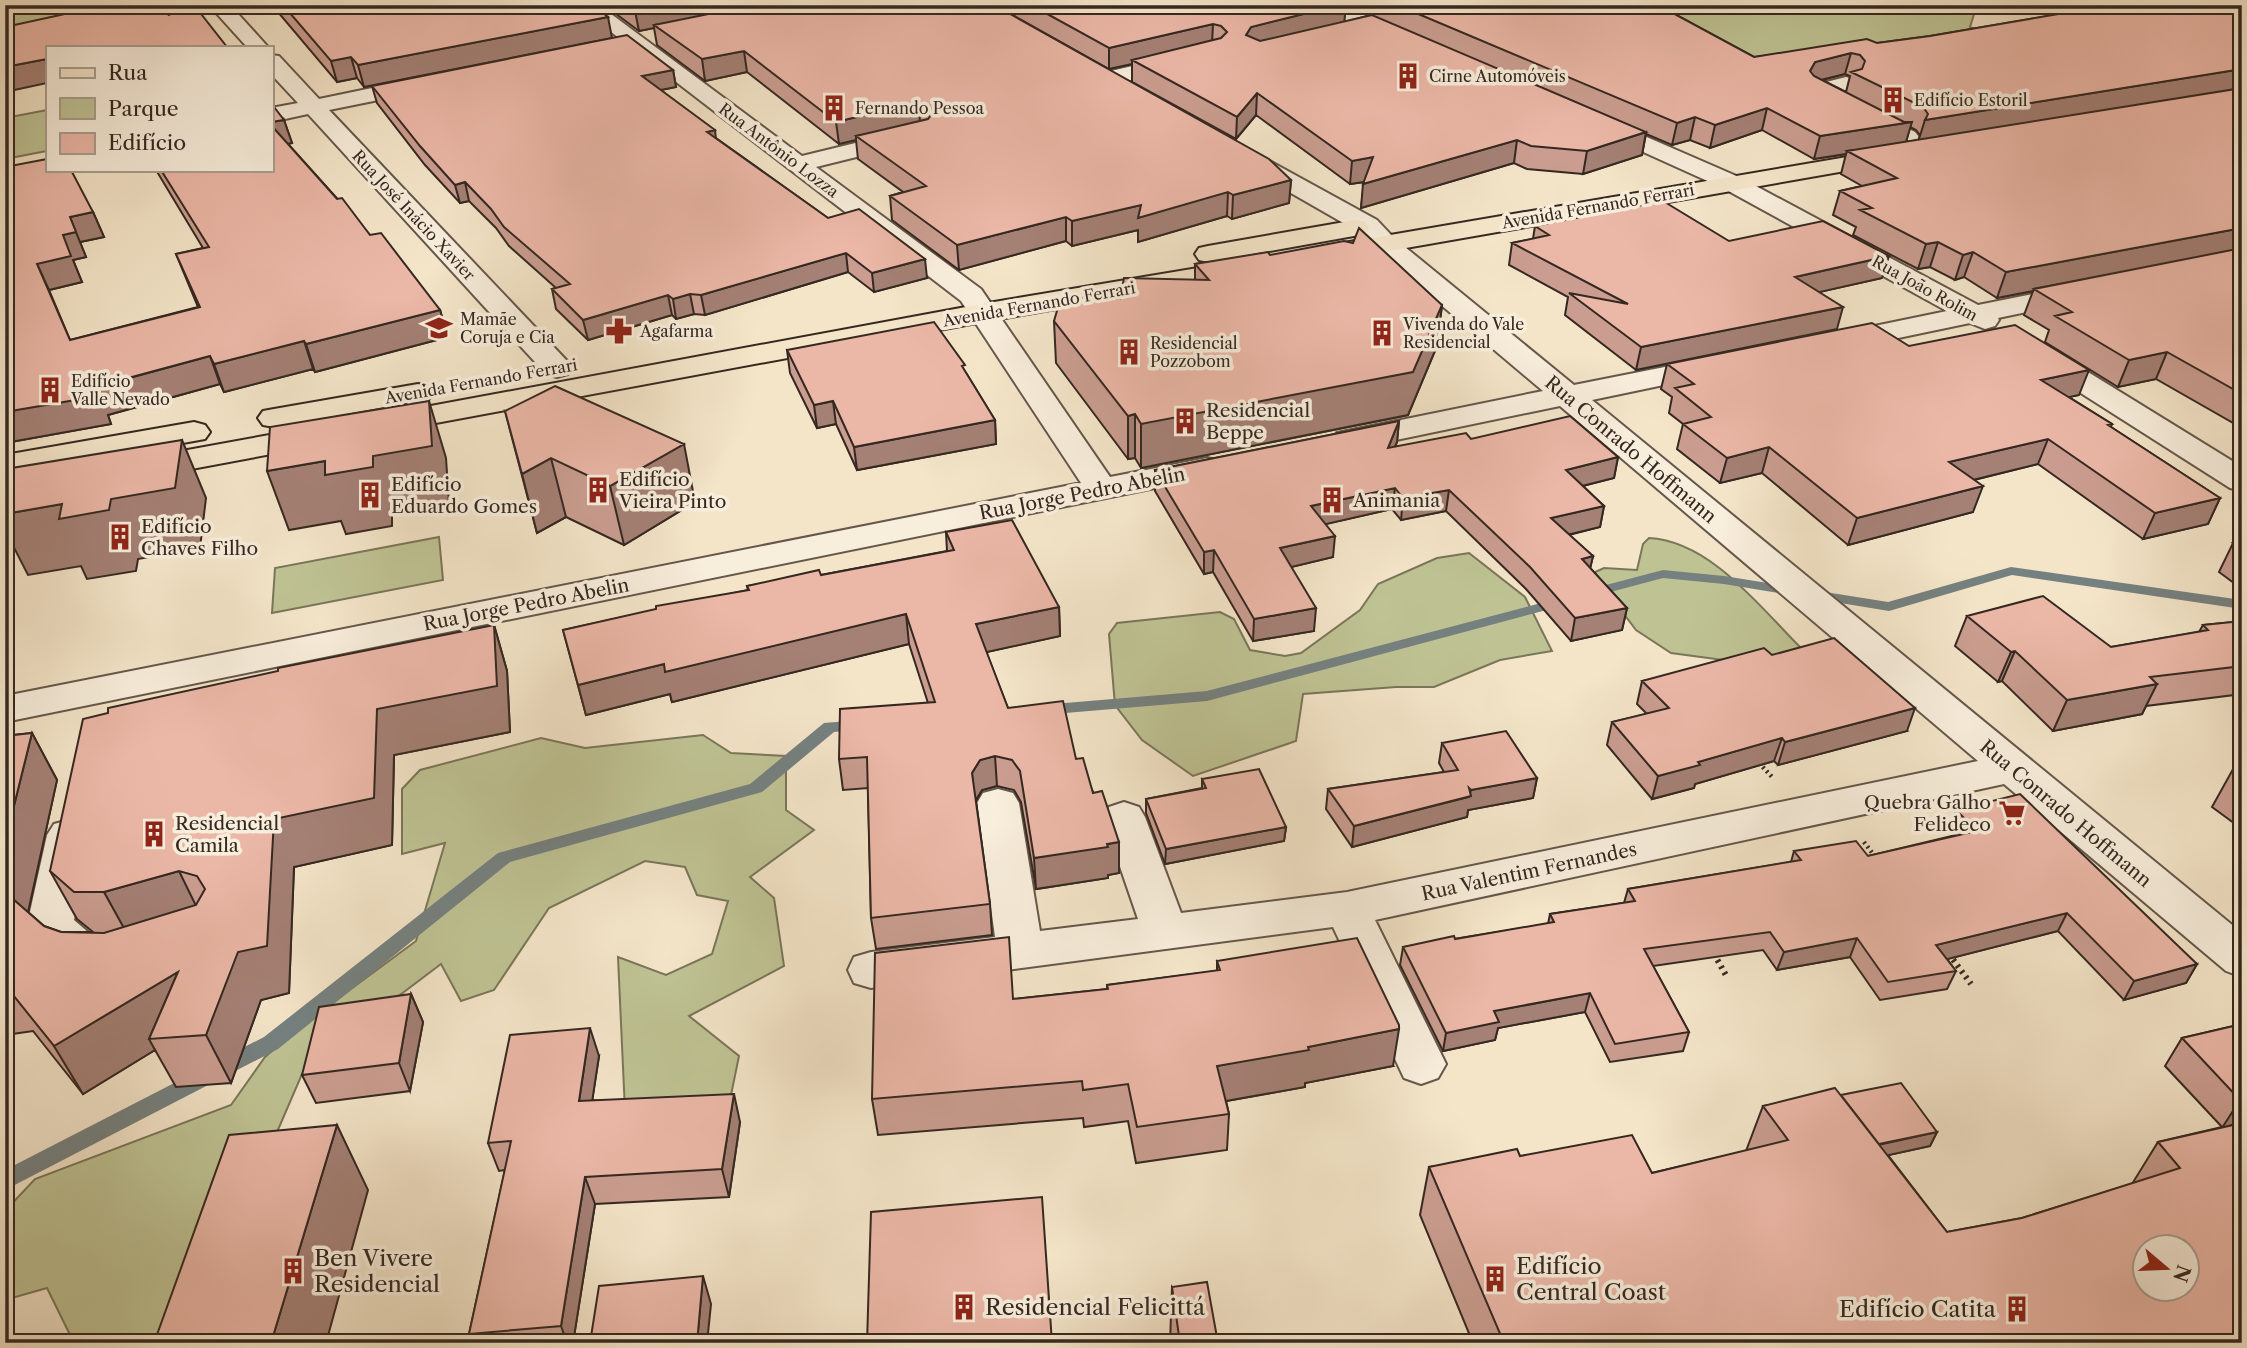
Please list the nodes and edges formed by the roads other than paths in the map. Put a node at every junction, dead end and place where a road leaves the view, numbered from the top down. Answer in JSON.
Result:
{"nodes":[{"id":1,"x":219,"y":5,"type":"edge"},
{"id":2,"x":586,"y":5,"type":"edge"},
{"id":3,"x":1324,"y":5,"type":"edge"},
{"id":4,"x":1372,"y":26,"type":"junction"},
{"id":5,"x":1334,"y":35,"type":"edge"},
{"id":6,"x":661,"y":37,"type":"edge"},
{"id":7,"x":635,"y":42,"type":"junction"},
{"id":8,"x":257,"y":46,"type":"edge"},
{"id":9,"x":1420,"y":46,"type":"edge"},
{"id":10,"x":608,"y":47,"type":"edge"},
{"id":11,"x":1199,"y":56,"type":"edge"},
{"id":12,"x":273,"y":63,"type":"edge"},
{"id":13,"x":1082,"y":65,"type":"edge"},
{"id":14,"x":1106,"y":79,"type":"junction"},
{"id":15,"x":448,"y":80,"type":"edge"},
{"id":16,"x":1846,"y":85,"type":"dead end"},
{"id":17,"x":1130,"y":92,"type":"edge"},
{"id":18,"x":314,"y":107,"type":"junction"},
{"id":19,"x":273,"y":115,"type":"edge"},
{"id":20,"x":1580,"y":115,"type":"edge"},
{"id":21,"x":921,"y":134,"type":"edge"},
{"id":22,"x":1922,"y":140,"type":"junction"},
{"id":23,"x":1225,"y":146,"type":"edge"},
{"id":24,"x":797,"y":164,"type":"junction"},
{"id":25,"x":1706,"y":170,"type":"junction"},
{"id":26,"x":1732,"y":183,"type":"junction"},
{"id":27,"x":1377,"y":235,"type":"junction"},
{"id":28,"x":2108,"y":287,"type":"edge"},
{"id":29,"x":976,"y":304,"type":"junction"},
{"id":30,"x":1975,"y":314,"type":"junction"},
{"id":31,"x":1812,"y":347,"type":"edge"},
{"id":32,"x":1744,"y":360,"type":"edge"},
{"id":33,"x":557,"y":368,"type":"junction"},
{"id":34,"x":1567,"y":396,"type":"junction"},
{"id":35,"x":1315,"y":446,"type":"edge"},
{"id":36,"x":1235,"y":463,"type":"edge"},
{"id":37,"x":5,"y":465,"type":"edge"},
{"id":38,"x":2242,"y":481,"type":"edge"},
{"id":39,"x":1101,"y":489,"type":"junction"},
{"id":40,"x":5,"y":494,"type":"edge"},
{"id":41,"x":5,"y":709,"type":"edge"},
{"id":42,"x":2012,"y":768,"type":"junction"},
{"id":43,"x":77,"y":794,"type":"edge"},
{"id":44,"x":998,"y":803,"type":"dead end"},
{"id":45,"x":1124,"y":817,"type":"dead end"},
{"id":46,"x":1347,"y":909,"type":"junction"},
{"id":47,"x":1166,"y":933,"type":"junction"},
{"id":48,"x":1031,"y":951,"type":"junction"},
{"id":49,"x":2242,"y":959,"type":"edge"},
{"id":50,"x":130,"y":960,"type":"edge"},
{"id":51,"x":870,"y":971,"type":"dead end"},
{"id":52,"x":1421,"y":1064,"type":"dead end"}],
"edges":[{"from":1,"to":8,"type":"street"},
{"from":2,"to":7,"type":"street","name":"Rua Antônio Lozza"},
{"from":3,"to":4,"type":"street"},
{"from":4,"to":5,"type":"street"},
{"from":4,"to":9,"type":"street"},
{"from":6,"to":7,"type":"street"},
{"from":7,"to":10,"type":"street"},
{"from":7,"to":24,"type":"street","name":"Rua Antônio Lozza"},
{"from":11,"to":14,"type":"street"},
{"from":12,"to":18,"type":"street","name":"Rua José Inácio Xavier"},
{"from":13,"to":14,"type":"street"},
{"from":14,"to":17,"type":"street"},
{"from":15,"to":18,"type":"street"},
{"from":16,"to":22,"type":"street"},
{"from":18,"to":19,"type":"street"},
{"from":18,"to":33,"type":"street","name":"Rua José Inácio Xavier"},
{"from":20,"to":25,"type":"street","name":"Rua João Rolim"},
{"from":21,"to":24,"type":"street"},
{"from":22,"to":25,"type":"main road","name":"Avenida Fernando Ferrari"},
{"from":22,"to":26,"type":"main road","name":"Avenida Fernando Ferrari"},
{"from":23,"to":27,"type":"street","name":"Rua Conrado Hoffmann"},
{"from":24,"to":29,"type":"street","name":"Rua Antônio Lozza"},
{"from":25,"to":26,"type":"street","name":"Rua João Rolim"},
{"from":25,"to":27,"type":"main road","name":"Avenida Fernando Ferrari"},
{"from":26,"to":27,"type":"main road","name":"Avenida Fernando Ferrari"},
{"from":26,"to":30,"type":"street","name":"Rua João Rolim"},
{"from":27,"to":29,"type":"main road","name":"Avenida Fernando Ferrari"},
{"from":27,"to":34,"type":"street","name":"Rua Conrado Hoffmann"},
{"from":28,"to":30,"type":"street"},
{"from":29,"to":33,"type":"main road","name":"Avenida Fernando Ferrari"},
{"from":29,"to":39,"type":"street","name":"Rua Antônio Lozza"},
{"from":29,"to":40,"type":"main road","name":"Avenida Fernando Ferrari"},
{"from":30,"to":31,"type":"street"},
{"from":30,"to":38,"type":"street","name":"Rua João Rolim"},
{"from":32,"to":34,"type":"street"},
{"from":33,"to":37,"type":"main road","name":"Avenida Fernando Ferrari"},
{"from":34,"to":35,"type":"street"},
{"from":34,"to":42,"type":"street","name":"Rua Conrado Hoffmann"},
{"from":36,"to":39,"type":"street","name":"Rua Jorge Pedro Abelin"},
{"from":39,"to":41,"type":"street","name":"Rua Jorge Pedro Abelin"},
{"from":42,"to":46,"type":"street","name":"Rua Valentim Fernandes"},
{"from":42,"to":49,"type":"street","name":"Rua Conrado Hoffmann"},
{"from":43,"to":50,"type":"street"},
{"from":44,"to":48,"type":"street"},
{"from":45,"to":47,"type":"street"},
{"from":46,"to":47,"type":"street","name":"Rua Valentim Fernandes"},
{"from":46,"to":52,"type":"street"},
{"from":47,"to":48,"type":"street","name":"Rua Valentim Fernandes"},
{"from":48,"to":51,"type":"street","name":"Rua Valentim Fernandes"}]}
